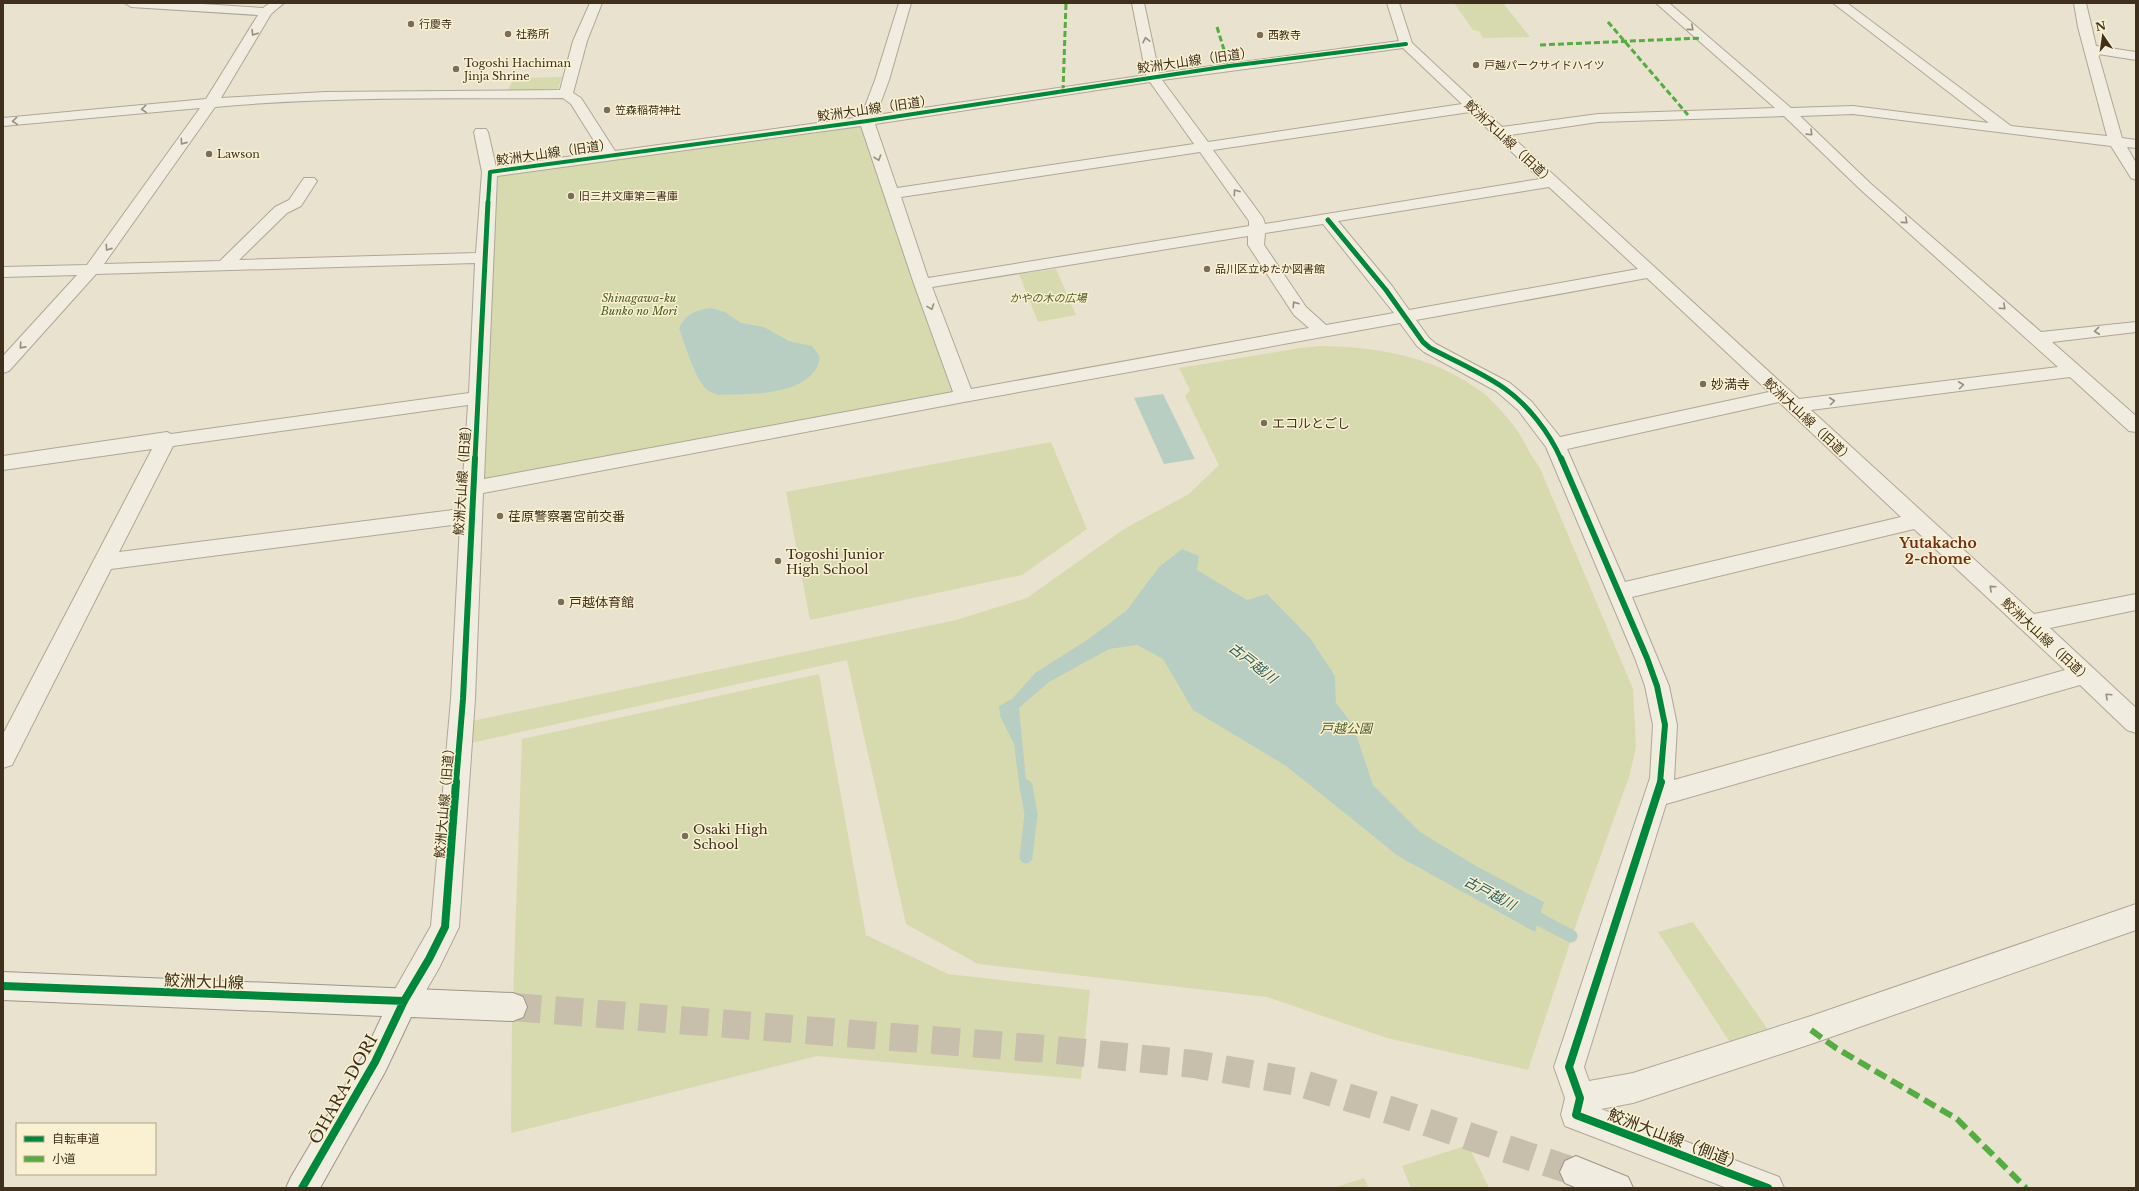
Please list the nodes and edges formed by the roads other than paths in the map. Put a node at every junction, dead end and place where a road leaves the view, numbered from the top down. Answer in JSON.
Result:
{"nodes":[{"id":1,"x":131,"y":3,"type":"edge"},
{"id":2,"x":596,"y":3,"type":"edge"},
{"id":3,"x":905,"y":3,"type":"edge"},
{"id":4,"x":1138,"y":3,"type":"edge"},
{"id":5,"x":1393,"y":3,"type":"edge"},
{"id":6,"x":1662,"y":3,"type":"edge"},
{"id":7,"x":1839,"y":3,"type":"edge"},
{"id":8,"x":2080,"y":3,"type":"edge"},
{"id":9,"x":272,"y":8,"type":"edge"},
{"id":10,"x":1406,"y":44,"type":"junction"},
{"id":11,"x":2090,"y":49,"type":"junction"},
{"id":12,"x":2136,"y":56,"type":"edge"},
{"id":13,"x":1153,"y":77,"type":"junction"},
{"id":14,"x":566,"y":94,"type":"junction"},
{"id":15,"x":211,"y":103,"type":"junction"},
{"id":16,"x":1473,"y":107,"type":"junction"},
{"id":17,"x":1788,"y":112,"type":"junction"},
{"id":18,"x":867,"y":121,"type":"junction"},
{"id":19,"x":3,"y":122,"type":"edge"},
{"id":20,"x":2008,"y":130,"type":"junction"},
{"id":21,"x":481,"y":132,"type":"dead end"},
{"id":22,"x":1499,"y":132,"type":"junction"},
{"id":23,"x":2116,"y":142,"type":"junction"},
{"id":24,"x":2136,"y":144,"type":"edge"},
{"id":25,"x":1204,"y":147,"type":"junction"},
{"id":26,"x":611,"y":156,"type":"junction"},
{"id":27,"x":490,"y":172,"type":"junction"},
{"id":28,"x":2136,"y":175,"type":"edge"},
{"id":29,"x":310,"y":181,"type":"dead end"},
{"id":30,"x":1552,"y":182,"type":"junction"},
{"id":31,"x":891,"y":194,"type":"junction"},
{"id":32,"x":1328,"y":220,"type":"junction"},
{"id":33,"x":1256,"y":231,"type":"junction"},
{"id":34,"x":484,"y":258,"type":"junction"},
{"id":35,"x":225,"y":265,"type":"junction"},
{"id":36,"x":92,"y":269,"type":"junction"},
{"id":37,"x":3,"y":272,"type":"edge"},
{"id":38,"x":1651,"y":272,"type":"junction"},
{"id":39,"x":922,"y":284,"type":"junction"},
{"id":40,"x":1405,"y":316,"type":"junction"},
{"id":41,"x":2136,"y":327,"type":"edge"},
{"id":42,"x":1322,"y":331,"type":"junction"},
{"id":43,"x":2037,"y":338,"type":"junction"},
{"id":44,"x":3,"y":367,"type":"edge"},
{"id":45,"x":2074,"y":371,"type":"junction"},
{"id":46,"x":964,"y":396,"type":"junction"},
{"id":47,"x":478,"y":398,"type":"junction"},
{"id":48,"x":1788,"y":400,"type":"junction"},
{"id":49,"x":2136,"y":426,"type":"edge"},
{"id":50,"x":167,"y":439,"type":"junction"},
{"id":51,"x":1555,"y":445,"type":"junction"},
{"id":52,"x":3,"y":463,"type":"edge"},
{"id":53,"x":474,"y":488,"type":"junction"},
{"id":54,"x":471,"y":516,"type":"junction"},
{"id":55,"x":1917,"y":521,"type":"junction"},
{"id":56,"x":105,"y":562,"type":"junction"},
{"id":57,"x":1619,"y":592,"type":"junction"},
{"id":58,"x":2136,"y":602,"type":"edge"},
{"id":59,"x":2030,"y":623,"type":"junction"},
{"id":60,"x":2085,"y":674,"type":"junction"},
{"id":61,"x":2136,"y":722,"type":"edge"},
{"id":62,"x":3,"y":758,"type":"edge"},
{"id":63,"x":1657,"y":796,"type":"junction"},
{"id":64,"x":2136,"y":918,"type":"edge"},
{"id":65,"x":3,"y":986,"type":"edge"},
{"id":66,"x":404,"y":1001,"type":"junction"},
{"id":67,"x":513,"y":1007,"type":"tunnel mouth"},
{"id":68,"x":1578,"y":1106,"type":"junction"},
{"id":69,"x":1576,"y":1172,"type":"tunnel mouth"},
{"id":70,"x":302,"y":1188,"type":"edge"},
{"id":71,"x":1617,"y":1188,"type":"edge"},
{"id":72,"x":1768,"y":1188,"type":"edge"}],
"edges":[{"from":1,"to":9,"type":"street"},
{"from":2,"to":14,"type":"street"},
{"from":3,"to":18,"type":"street"},
{"from":13,"to":4,"type":"street","one_way":true},
{"from":5,"to":10,"type":"street"},
{"from":6,"to":17,"type":"street","one_way":true},
{"from":7,"to":20,"type":"street"},
{"from":8,"to":11,"type":"street"},
{"from":9,"to":15,"type":"street","one_way":true},
{"from":10,"to":13,"type":"street","name":"鮫洲大山線（旧道）"},
{"from":10,"to":16,"type":"street","name":"鮫洲大山線（旧道）"},
{"from":11,"to":12,"type":"street"},
{"from":11,"to":23,"type":"street"},
{"from":13,"to":18,"type":"street","name":"鮫洲大山線（旧道）"},
{"from":13,"to":25,"type":"street"},
{"from":14,"to":15,"type":"street"},
{"from":14,"to":26,"type":"street"},
{"from":15,"to":19,"type":"street","one_way":true},
{"from":15,"to":36,"type":"street","one_way":true},
{"from":16,"to":22,"type":"street","name":"鮫洲大山線（旧道）"},
{"from":16,"to":25,"type":"street"},
{"from":17,"to":20,"type":"street"},
{"from":17,"to":22,"type":"street"},
{"from":17,"to":43,"type":"street","one_way":true},
{"from":18,"to":26,"type":"street","name":"鮫洲大山線（旧道）"},
{"from":18,"to":31,"type":"street","one_way":true},
{"from":20,"to":23,"type":"street"},
{"from":21,"to":27,"type":"street"},
{"from":22,"to":30,"type":"street","name":"鮫洲大山線（旧道）"},
{"from":23,"to":24,"type":"street"},
{"from":23,"to":28,"type":"street"},
{"from":25,"to":31,"type":"street"},
{"from":33,"to":25,"type":"street","one_way":true},
{"from":26,"to":27,"type":"street","name":"鮫洲大山線（旧道）"},
{"from":27,"to":34,"type":"street","name":"鮫洲大山線（旧道）"},
{"from":29,"to":35,"type":"street"},
{"from":30,"to":32,"type":"street"},
{"from":30,"to":38,"type":"street","name":"鮫洲大山線（旧道）"},
{"from":31,"to":39,"type":"street"},
{"from":32,"to":33,"type":"street"},
{"from":32,"to":40,"type":"street"},
{"from":33,"to":39,"type":"street"},
{"from":42,"to":33,"type":"street","one_way":true},
{"from":34,"to":35,"type":"street"},
{"from":34,"to":47,"type":"street","name":"鮫洲大山線（旧道）"},
{"from":35,"to":36,"type":"street"},
{"from":36,"to":37,"type":"street"},
{"from":36,"to":44,"type":"street","one_way":true},
{"from":38,"to":40,"type":"street"},
{"from":38,"to":48,"type":"street","name":"鮫洲大山線（旧道）"},
{"from":39,"to":46,"type":"street","one_way":true},
{"from":40,"to":42,"type":"street"},
{"from":40,"to":51,"type":"street"},
{"from":41,"to":43,"type":"street","one_way":true},
{"from":42,"to":46,"type":"street"},
{"from":43,"to":45,"type":"street"},
{"from":48,"to":45,"type":"street","one_way":true},
{"from":45,"to":49,"type":"street"},
{"from":46,"to":53,"type":"street"},
{"from":47,"to":50,"type":"street"},
{"from":47,"to":53,"type":"street","name":"鮫洲大山線（旧道）"},
{"from":48,"to":51,"type":"street"},
{"from":48,"to":55,"type":"street","name":"鮫洲大山線（旧道）"},
{"from":50,"to":52,"type":"street"},
{"from":50,"to":56,"type":"street"},
{"from":51,"to":57,"type":"street"},
{"from":53,"to":54,"type":"street","name":"鮫洲大山線（旧道）"},
{"from":54,"to":56,"type":"street"},
{"from":54,"to":66,"type":"street","name":"鮫洲大山線（旧道）"},
{"from":55,"to":57,"type":"street"},
{"from":59,"to":55,"type":"street","name":"鮫洲大山線（旧道）","one_way":true},
{"from":56,"to":62,"type":"street"},
{"from":57,"to":63,"type":"street"},
{"from":58,"to":59,"type":"street"},
{"from":59,"to":60,"type":"street","name":"鮫洲大山線（旧道）"},
{"from":61,"to":60,"type":"street","name":"鮫洲大山線（旧道）","one_way":true},
{"from":60,"to":63,"type":"street"},
{"from":63,"to":68,"type":"street"},
{"from":64,"to":68,"type":"street"},
{"from":65,"to":66,"type":"street","name":"鮫洲大山線"},
{"from":66,"to":67,"type":"street","name":"鮫洲大山線"},
{"from":66,"to":70,"type":"street","name":"ŌHARA-DORI"},
{"from":68,"to":72,"type":"street","name":"鮫洲大山線（側道）"},
{"from":69,"to":71,"type":"street"}]}
